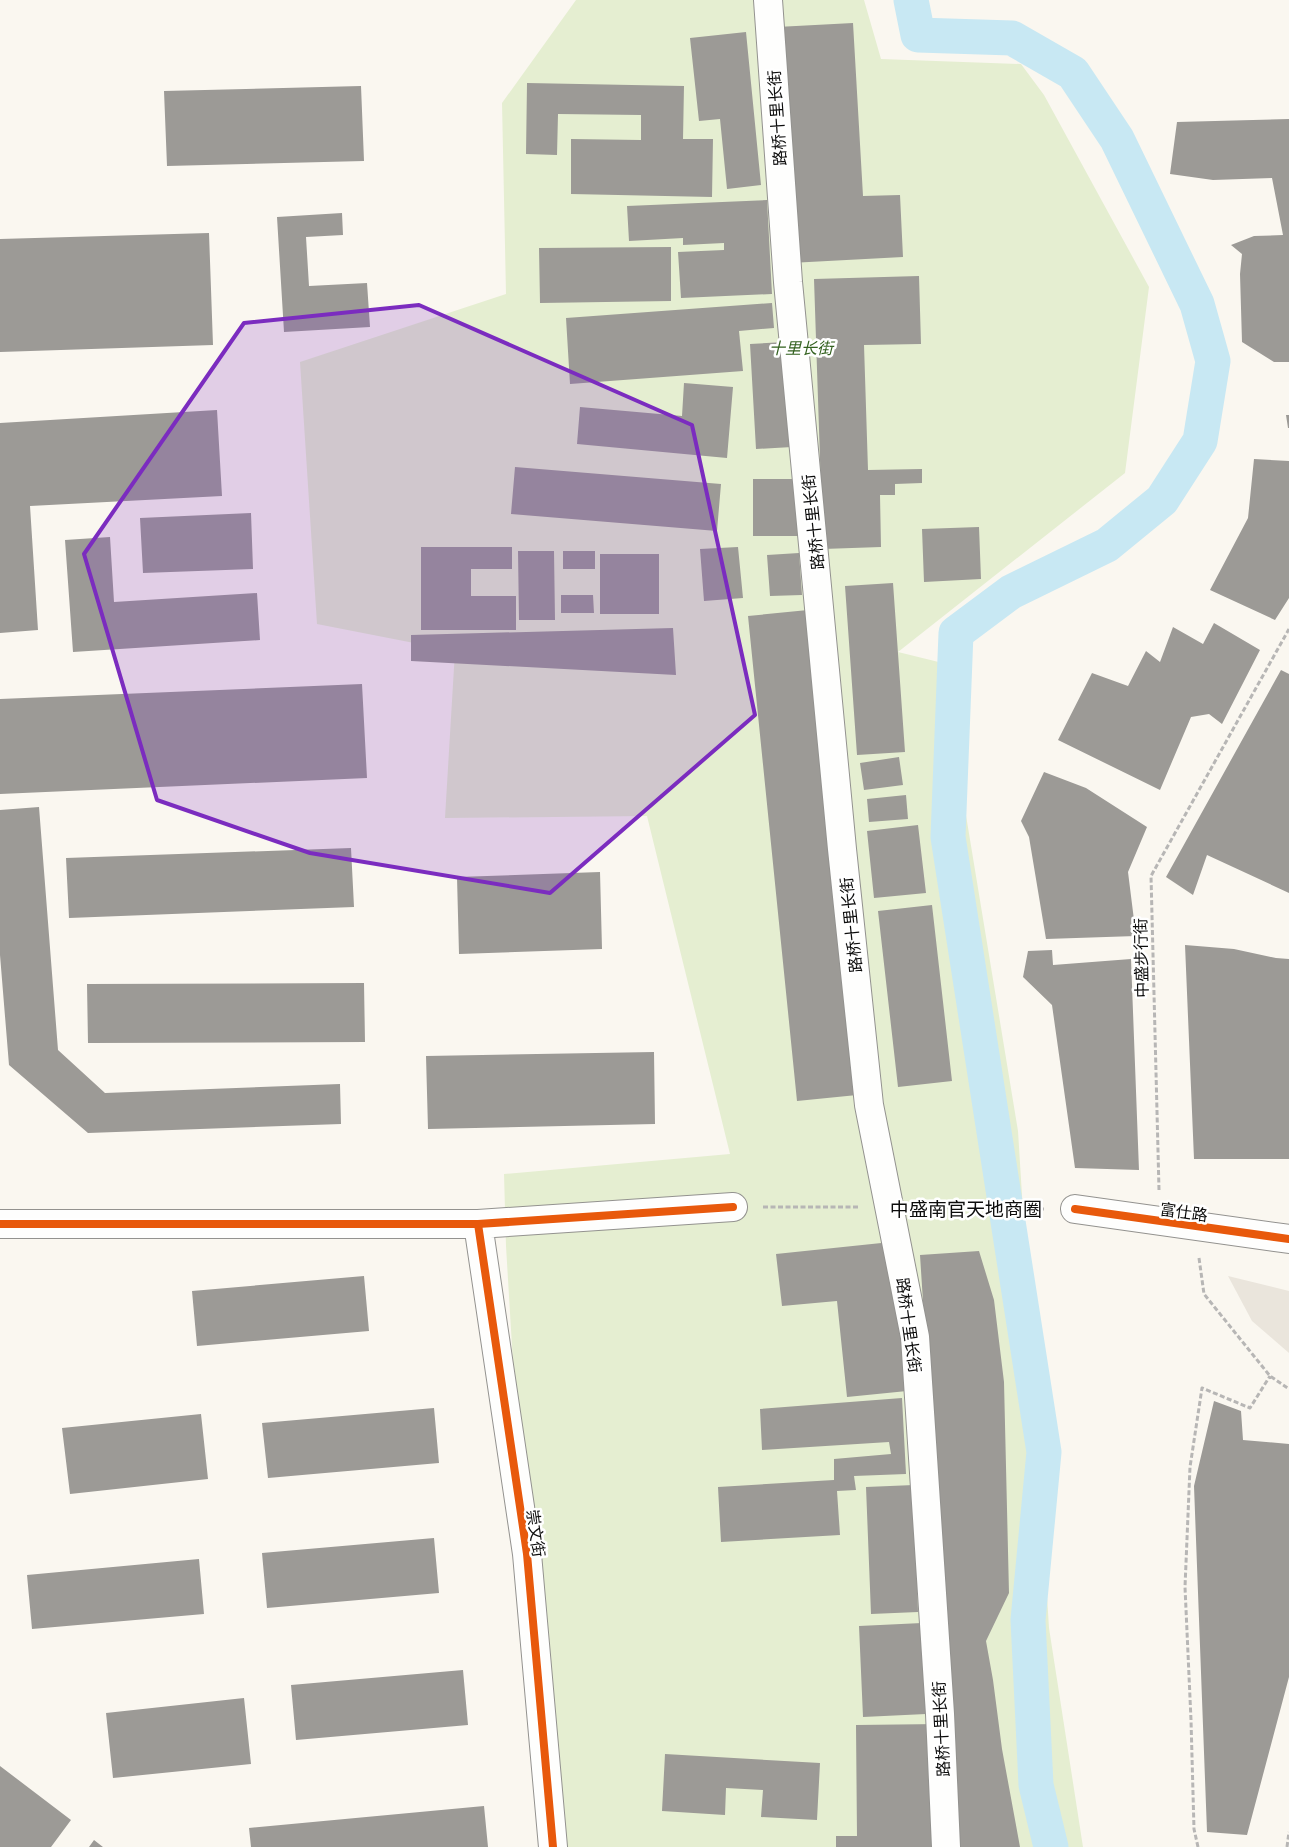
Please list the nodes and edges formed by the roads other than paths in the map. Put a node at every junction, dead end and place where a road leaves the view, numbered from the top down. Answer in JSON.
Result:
{"nodes":[{"id":1,"x":768,"y":0,"type":"edge"},
{"id":2,"x":733,"y":1207,"type":"road end"},
{"id":3,"x":1074,"y":1209,"type":"road end"},
{"id":4,"x":0,"y":1224,"type":"edge"},
{"id":5,"x":478,"y":1224,"type":"junction"},
{"id":6,"x":1289,"y":1239,"type":"edge"},
{"id":7,"x":553,"y":1847,"type":"edge"},
{"id":8,"x":946,"y":1847,"type":"edge"}],
"edges":[{"from":1,"to":8,"type":"street","name":"路桥十里长街"},
{"from":2,"to":5,"type":"street"},
{"from":3,"to":6,"type":"street","name":"富仕路"},
{"from":4,"to":5,"type":"street"},
{"from":5,"to":7,"type":"street","name":"崇文街"}]}
